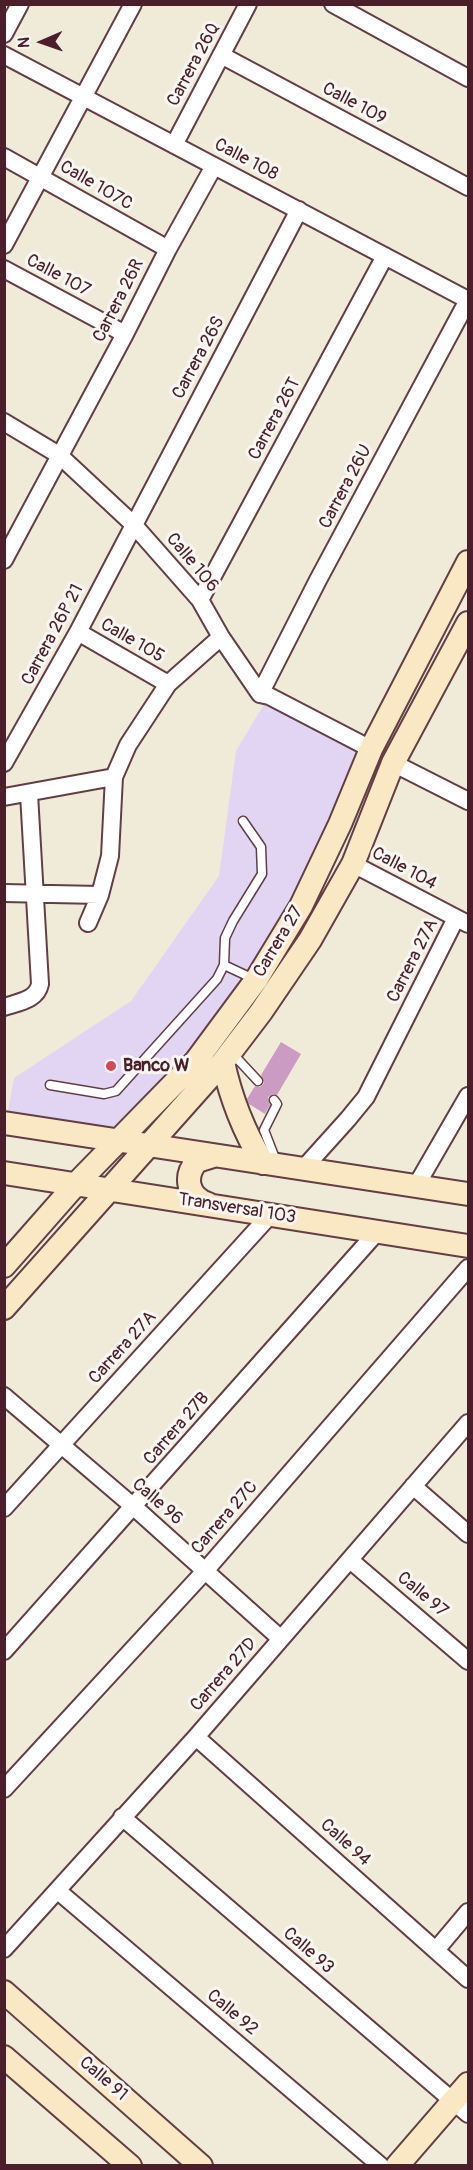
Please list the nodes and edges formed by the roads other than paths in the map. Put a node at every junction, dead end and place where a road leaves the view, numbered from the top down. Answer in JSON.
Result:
{"nodes":[{"id":1,"x":20,"y":4,"type":"edge"},
{"id":2,"x":133,"y":4,"type":"edge"},
{"id":3,"x":248,"y":4,"type":"edge"},
{"id":4,"x":333,"y":4,"type":"edge"},
{"id":5,"x":4,"y":34,"type":"edge"},
{"id":6,"x":4,"y":55,"type":"edge"},
{"id":7,"x":221,"y":55,"type":"junction"},
{"id":8,"x":468,"y":78,"type":"edge"},
{"id":9,"x":83,"y":97,"type":"junction"},
{"id":10,"x":174,"y":145,"type":"junction"},
{"id":11,"x":4,"y":157,"type":"edge"},
{"id":12,"x":214,"y":166,"type":"junction"},
{"id":13,"x":41,"y":177,"type":"junction"},
{"id":14,"x":468,"y":188,"type":"edge"},
{"id":15,"x":299,"y":210,"type":"junction"},
{"id":16,"x":4,"y":245,"type":"edge"},
{"id":17,"x":168,"y":249,"type":"junction"},
{"id":18,"x":384,"y":256,"type":"junction"},
{"id":19,"x":4,"y":269,"type":"edge"},
{"id":20,"x":468,"y":300,"type":"edge"},
{"id":21,"x":125,"y":334,"type":"junction"},
{"id":22,"x":4,"y":422,"type":"edge"},
{"id":23,"x":59,"y":455,"type":"junction"},
{"id":24,"x":133,"y":525,"type":"junction"},
{"id":25,"x":4,"y":560,"type":"edge"},
{"id":26,"x":468,"y":562,"type":"edge"},
{"id":27,"x":200,"y":600,"type":"junction"},
{"id":28,"x":468,"y":623,"type":"edge"},
{"id":29,"x":78,"y":632,"type":"junction"},
{"id":30,"x":221,"y":638,"type":"junction"},
{"id":31,"x":168,"y":684,"type":"junction"},
{"id":32,"x":260,"y":694,"type":"junction"},
{"id":33,"x":371,"y":749,"type":"junction"},
{"id":34,"x":4,"y":763,"type":"edge"},
{"id":35,"x":393,"y":763,"type":"junction"},
{"id":36,"x":114,"y":777,"type":"junction"},
{"id":37,"x":29,"y":794,"type":"junction"},
{"id":38,"x":4,"y":797,"type":"edge"},
{"id":39,"x":468,"y":801,"type":"edge"},
{"id":40,"x":243,"y":821,"type":"dead end"},
{"id":41,"x":353,"y":864,"type":"junction"},
{"id":42,"x":34,"y":892,"type":"junction"},
{"id":43,"x":4,"y":893,"type":"edge"},
{"id":44,"x":100,"y":895,"type":"junction"},
{"id":45,"x":462,"y":921,"type":"edge"},
{"id":46,"x":87,"y":923,"type":"dead end"},
{"id":47,"x":224,"y":964,"type":"junction"},
{"id":48,"x":256,"y":980,"type":"junction"},
{"id":49,"x":4,"y":1007,"type":"edge"},
{"id":50,"x":227,"y":1057,"type":"junction"},
{"id":51,"x":258,"y":1081,"type":"dead end"},
{"id":52,"x":50,"y":1084,"type":"dead end"},
{"id":53,"x":468,"y":1096,"type":"edge"},
{"id":54,"x":274,"y":1100,"type":"dead end"},
{"id":55,"x":4,"y":1123,"type":"edge"},
{"id":56,"x":118,"y":1140,"type":"junction"},
{"id":57,"x":149,"y":1144,"type":"junction"},
{"id":58,"x":213,"y":1156,"type":"junction"},
{"id":59,"x":270,"y":1164,"type":"junction"},
{"id":60,"x":303,"y":1169,"type":"junction"},
{"id":61,"x":4,"y":1173,"type":"edge"},
{"id":62,"x":77,"y":1183,"type":"junction"},
{"id":63,"x":416,"y":1186,"type":"junction"},
{"id":64,"x":110,"y":1189,"type":"junction"},
{"id":65,"x":468,"y":1194,"type":"edge"},
{"id":66,"x":208,"y":1204,"type":"junction"},
{"id":67,"x":271,"y":1214,"type":"junction"},
{"id":68,"x":377,"y":1232,"type":"junction"},
{"id":69,"x":468,"y":1246,"type":"edge"},
{"id":70,"x":4,"y":1266,"type":"edge"},
{"id":71,"x":468,"y":1268,"type":"edge"},
{"id":72,"x":4,"y":1308,"type":"edge"},
{"id":73,"x":4,"y":1396,"type":"edge"},
{"id":74,"x":468,"y":1423,"type":"edge"},
{"id":75,"x":62,"y":1446,"type":"junction"},
{"id":76,"x":413,"y":1486,"type":"junction"},
{"id":77,"x":134,"y":1507,"type":"junction"},
{"id":78,"x":4,"y":1508,"type":"edge"},
{"id":79,"x":468,"y":1533,"type":"edge"},
{"id":80,"x":350,"y":1560,"type":"junction"},
{"id":81,"x":205,"y":1571,"type":"junction"},
{"id":82,"x":281,"y":1639,"type":"junction"},
{"id":83,"x":4,"y":1651,"type":"edge"},
{"id":84,"x":468,"y":1660,"type":"edge"},
{"id":85,"x":196,"y":1737,"type":"junction"},
{"id":86,"x":4,"y":1789,"type":"edge"},
{"id":87,"x":122,"y":1817,"type":"junction"},
{"id":88,"x":58,"y":1891,"type":"junction"},
{"id":89,"x":468,"y":1912,"type":"edge"},
{"id":90,"x":4,"y":1949,"type":"edge"},
{"id":91,"x":436,"y":1950,"type":"junction"},
{"id":92,"x":468,"y":1979,"type":"edge"},
{"id":93,"x":4,"y":1992,"type":"edge"},
{"id":94,"x":4,"y":2057,"type":"edge"},
{"id":95,"x":464,"y":2100,"type":"edge"},
{"id":96,"x":130,"y":2166,"type":"edge"},
{"id":97,"x":201,"y":2166,"type":"edge"},
{"id":98,"x":381,"y":2166,"type":"edge"},
{"id":99,"x":397,"y":2166,"type":"edge"}],
"edges":[{"from":1,"to":5,"type":"street"},
{"from":2,"to":9,"type":"street"},
{"from":3,"to":7,"type":"street","name":"Carrera 26Q"},
{"from":4,"to":8,"type":"street"},
{"from":6,"to":9,"type":"street","name":"Calle 108"},
{"from":7,"to":10,"type":"street","name":"Carrera 26Q"},
{"from":7,"to":14,"type":"street","name":"Calle 109"},
{"from":9,"to":10,"type":"street","name":"Calle 108"},
{"from":9,"to":13,"type":"street"},
{"from":10,"to":12,"type":"street","name":"Calle 108"},
{"from":11,"to":13,"type":"street","name":"Calle 107C"},
{"from":12,"to":15,"type":"street","name":"Calle 108"},
{"from":12,"to":17,"type":"street","name":"Carrera 26R"},
{"from":13,"to":16,"type":"street"},
{"from":13,"to":17,"type":"street","name":"Calle 107C"},
{"from":15,"to":18,"type":"street","name":"Calle 108"},
{"from":15,"to":24,"type":"street","name":"Carrera 26S"},
{"from":17,"to":21,"type":"street","name":"Carrera 26R"},
{"from":18,"to":20,"type":"street","name":"Calle 108"},
{"from":18,"to":27,"type":"street","name":"Carrera 26T"},
{"from":19,"to":21,"type":"street","name":"Calle 107"},
{"from":20,"to":32,"type":"street","name":"Carrera 26U"},
{"from":21,"to":23,"type":"street","name":"Carrera 26R"},
{"from":22,"to":23,"type":"street","name":"Calle 106"},
{"from":23,"to":24,"type":"street","name":"Calle 106"},
{"from":23,"to":25,"type":"street","name":"Carrera 26R"},
{"from":24,"to":27,"type":"street","name":"Calle 106"},
{"from":24,"to":29,"type":"street","name":"Carrera 26P 21"},
{"from":26,"to":33,"type":"main road","name":"Carrera 27"},
{"from":27,"to":30,"type":"street","name":"Calle 106"},
{"from":28,"to":35,"type":"main road","name":"Carrera 27"},
{"from":29,"to":31,"type":"street","name":"Calle 105"},
{"from":29,"to":34,"type":"street","name":"Carrera 26P 21"},
{"from":30,"to":31,"type":"street"},
{"from":30,"to":32,"type":"street","name":"Calle 106"},
{"from":31,"to":36,"type":"street"},
{"from":32,"to":33,"type":"street"},
{"from":33,"to":48,"type":"main road","name":"Carrera 27"},
{"from":35,"to":39,"type":"street"},
{"from":35,"to":41,"type":"main road","name":"Carrera 27"},
{"from":36,"to":37,"type":"street"},
{"from":36,"to":44,"type":"street"},
{"from":37,"to":38,"type":"street"},
{"from":37,"to":42,"type":"street"},
{"from":40,"to":47,"type":"lane"},
{"from":41,"to":45,"type":"street","name":"Calle 104"},
{"from":41,"to":50,"type":"main road","name":"Carrera 27"},
{"from":42,"to":43,"type":"street"},
{"from":42,"to":44,"type":"street"},
{"from":42,"to":49,"type":"street"},
{"from":44,"to":46,"type":"street"},
{"from":45,"to":60,"type":"street","name":"Carrera 27A"},
{"from":47,"to":48,"type":"lane"},
{"from":47,"to":52,"type":"lane"},
{"from":48,"to":56,"type":"main road","name":"Carrera 27"},
{"from":50,"to":51,"type":"lane"},
{"from":50,"to":57,"type":"main road","name":"Carrera 27"},
{"from":50,"to":59,"type":"main road"},
{"from":53,"to":63,"type":"street"},
{"from":54,"to":59,"type":"lane"},
{"from":55,"to":56,"type":"main road"},
{"from":56,"to":57,"type":"main road"},
{"from":56,"to":62,"type":"main road","name":"Carrera 27"},
{"from":57,"to":58,"type":"main road"},
{"from":57,"to":64,"type":"main road","name":"Carrera 27"},
{"from":58,"to":59,"type":"main road"},
{"from":58,"to":66,"type":"main road"},
{"from":59,"to":60,"type":"main road"},
{"from":60,"to":63,"type":"main road"},
{"from":61,"to":62,"type":"main road","name":"Transversal 103"},
{"from":62,"to":64,"type":"main road","name":"Transversal 103"},
{"from":62,"to":70,"type":"main road","name":"Carrera 27"},
{"from":63,"to":65,"type":"main road"},
{"from":64,"to":66,"type":"main road","name":"Transversal 103"},
{"from":64,"to":72,"type":"main road","name":"Carrera 27"},
{"from":66,"to":67,"type":"main road","name":"Transversal 103"},
{"from":67,"to":68,"type":"main road","name":"Transversal 103"},
{"from":67,"to":75,"type":"street","name":"Carrera 27A"},
{"from":68,"to":69,"type":"main road","name":"Transversal 103"},
{"from":68,"to":77,"type":"street","name":"Carrera 27B"},
{"from":71,"to":81,"type":"street","name":"Carrera 27C"},
{"from":73,"to":75,"type":"street","name":"Calle 96"},
{"from":74,"to":76,"type":"street","name":"Carrera 27D"},
{"from":75,"to":77,"type":"street","name":"Calle 96"},
{"from":75,"to":78,"type":"street","name":"Carrera 27A"},
{"from":76,"to":79,"type":"street"},
{"from":76,"to":80,"type":"street","name":"Carrera 27D"},
{"from":77,"to":81,"type":"street","name":"Calle 96"},
{"from":77,"to":83,"type":"street","name":"Carrera 27B"},
{"from":80,"to":82,"type":"street","name":"Carrera 27D"},
{"from":80,"to":84,"type":"street","name":"Calle 97"},
{"from":81,"to":82,"type":"street","name":"Calle 96"},
{"from":81,"to":86,"type":"street","name":"Carrera 27C"},
{"from":82,"to":85,"type":"street","name":"Carrera 27D"},
{"from":85,"to":87,"type":"street","name":"Carrera 27D"},
{"from":85,"to":91,"type":"street","name":"Calle 94"},
{"from":87,"to":88,"type":"street","name":"Carrera 27D"},
{"from":87,"to":95,"type":"street","name":"Calle 93"},
{"from":88,"to":90,"type":"street","name":"Carrera 27D"},
{"from":88,"to":98,"type":"street","name":"Calle 92"},
{"from":89,"to":91,"type":"street"},
{"from":91,"to":92,"type":"street","name":"Calle 94"},
{"from":93,"to":97,"type":"main road","name":"Calle 91"},
{"from":94,"to":96,"type":"main road"},
{"from":95,"to":99,"type":"main road"}]}
